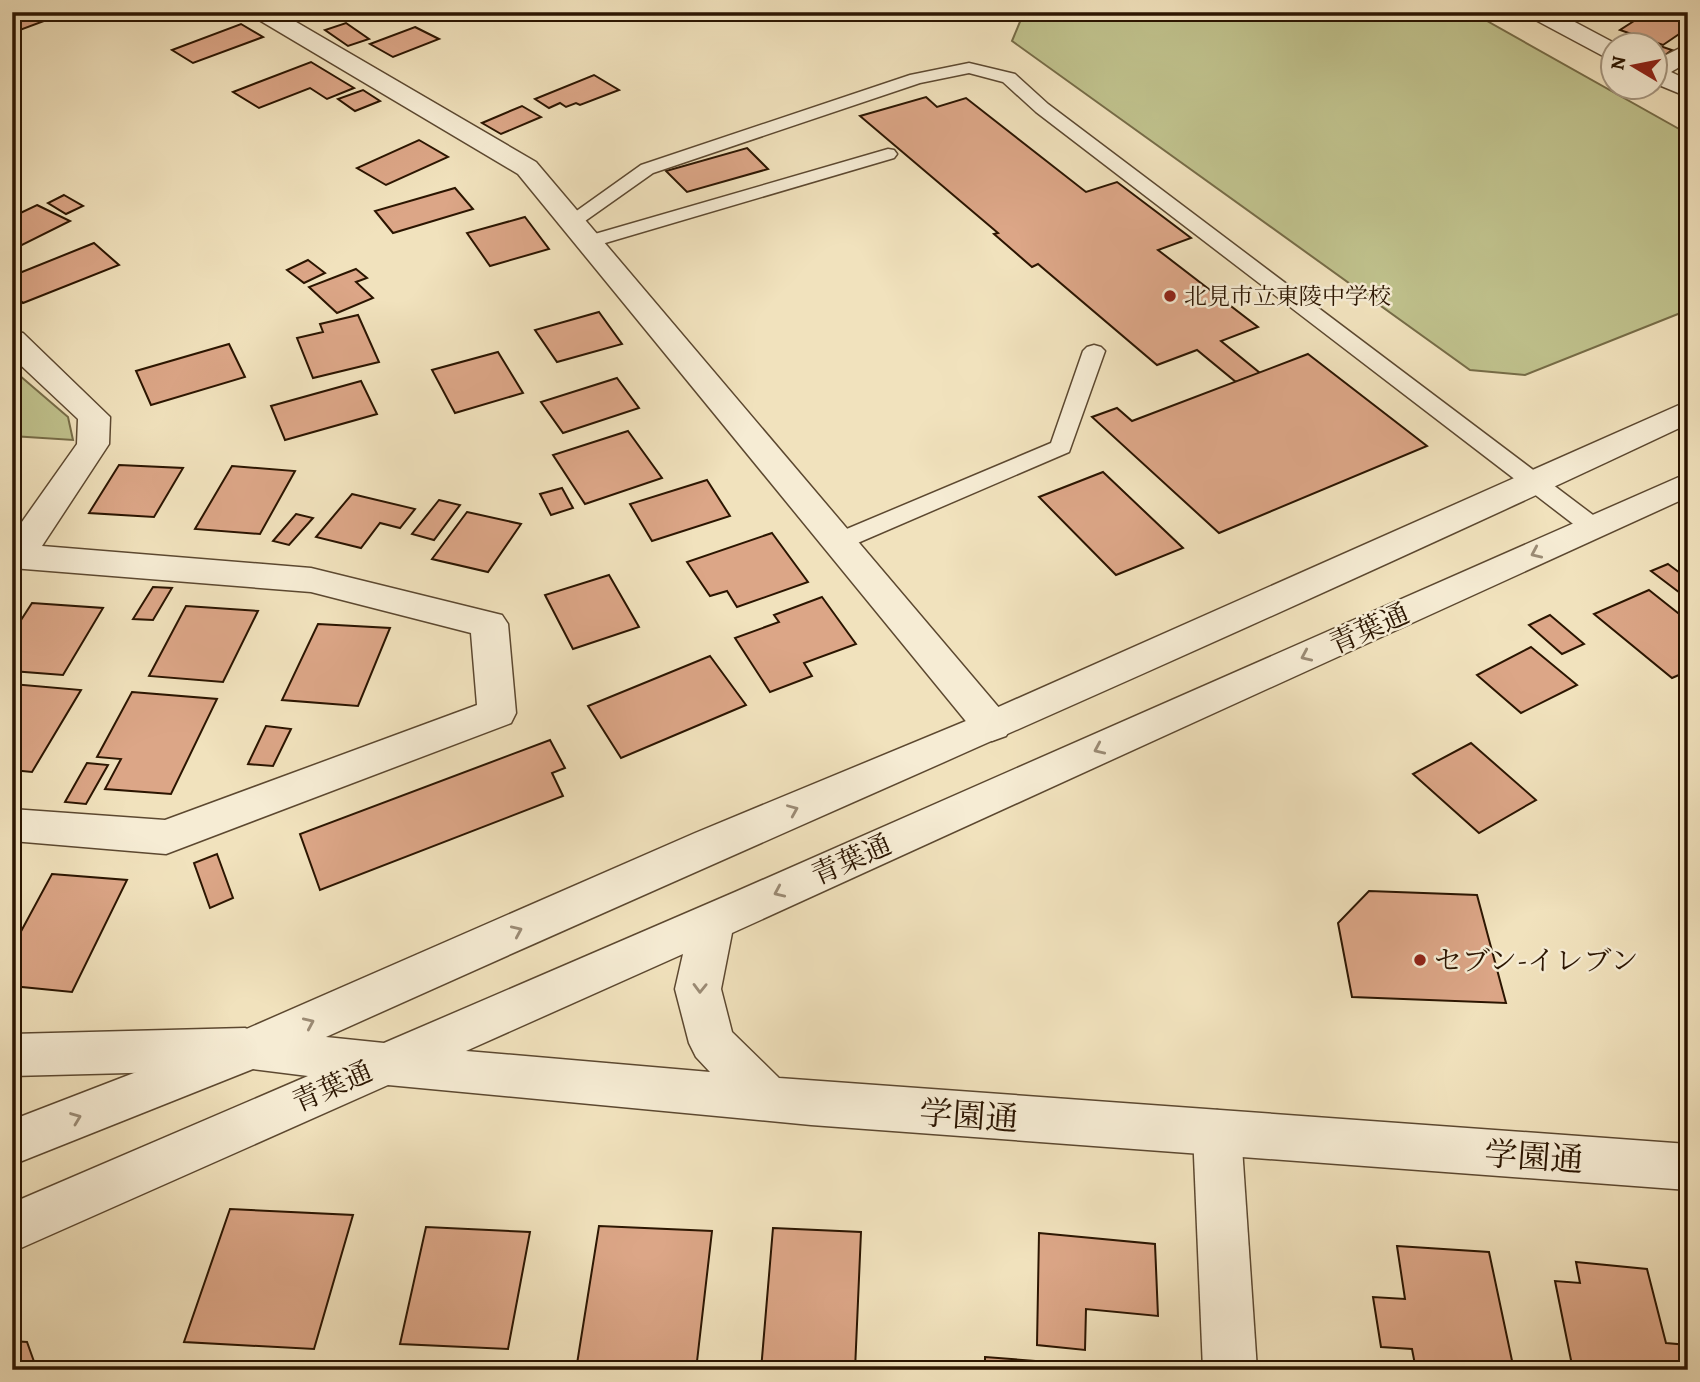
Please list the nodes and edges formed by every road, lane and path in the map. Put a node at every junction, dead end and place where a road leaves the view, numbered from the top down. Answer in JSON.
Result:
{"nodes":[{"id":1,"x":262,"y":12,"type":"edge"},
{"id":2,"x":1538,"y":12,"type":"edge"},
{"id":3,"x":1598,"y":44,"type":"edge"},
{"id":4,"x":1688,"y":51,"type":"edge"},
{"id":5,"x":1668,"y":63,"type":"edge"},
{"id":6,"x":1668,"y":79,"type":"edge"},
{"id":7,"x":1688,"y":90,"type":"edge"},
{"id":8,"x":888,"y":154,"type":"dead end"},
{"id":9,"x":579,"y":232,"type":"junction"},
{"id":10,"x":12,"y":340,"type":"edge"},
{"id":11,"x":1094,"y":351,"type":"dead end"},
{"id":12,"x":1688,"y":411,"type":"edge"},
{"id":13,"x":1534,"y":483,"type":"junction"},
{"id":14,"x":1688,"y":484,"type":"edge"},
{"id":15,"x":1593,"y":527,"type":"junction"},
{"id":16,"x":838,"y":542,"type":"junction"},
{"id":17,"x":15,"y":556,"type":"edge"},
{"id":18,"x":992,"y":726,"type":"junction"},
{"id":19,"x":12,"y":825,"type":"edge"},
{"id":20,"x":712,"y":921,"type":"junction"},
{"id":21,"x":251,"y":1049,"type":"junction"},
{"id":22,"x":12,"y":1055,"type":"edge"},
{"id":23,"x":382,"y":1064,"type":"junction"},
{"id":24,"x":767,"y":1099,"type":"junction"},
{"id":25,"x":1217,"y":1132,"type":"junction"},
{"id":26,"x":12,"y":1143,"type":"edge"},
{"id":27,"x":1683,"y":1167,"type":"edge"},
{"id":28,"x":12,"y":1228,"type":"edge"},
{"id":29,"x":1230,"y":1370,"type":"edge"}],
"edges":[{"from":1,"to":9,"type":"street"},
{"from":2,"to":3,"type":"street"},
{"from":4,"to":5,"type":"street"},
{"from":6,"to":7,"type":"street"},
{"from":8,"to":9,"type":"lane"},
{"from":9,"to":13,"type":"lane"},
{"from":9,"to":16,"type":"street"},
{"from":10,"to":17,"type":"street"},
{"from":11,"to":16,"type":"lane"},
{"from":12,"to":13,"type":"street"},
{"from":13,"to":15,"type":"lane"},
{"from":13,"to":18,"type":"street"},
{"from":14,"to":15,"type":"street","name":"青葉通"},
{"from":15,"to":20,"type":"street","name":"青葉通","one_way":true},
{"from":16,"to":18,"type":"street"},
{"from":17,"to":19,"type":"street"},
{"from":21,"to":18,"type":"street","one_way":true},
{"from":20,"to":23,"type":"street","name":"青葉通"},
{"from":20,"to":24,"type":"street","one_way":true},
{"from":21,"to":22,"type":"street"},
{"from":21,"to":23,"type":"street","name":"学園通"},
{"from":26,"to":21,"type":"street","one_way":true},
{"from":23,"to":24,"type":"street","name":"学園通"},
{"from":23,"to":28,"type":"street","name":"青葉通"},
{"from":24,"to":25,"type":"street","name":"学園通"},
{"from":25,"to":27,"type":"street","name":"学園通"},
{"from":25,"to":29,"type":"street"}]}
